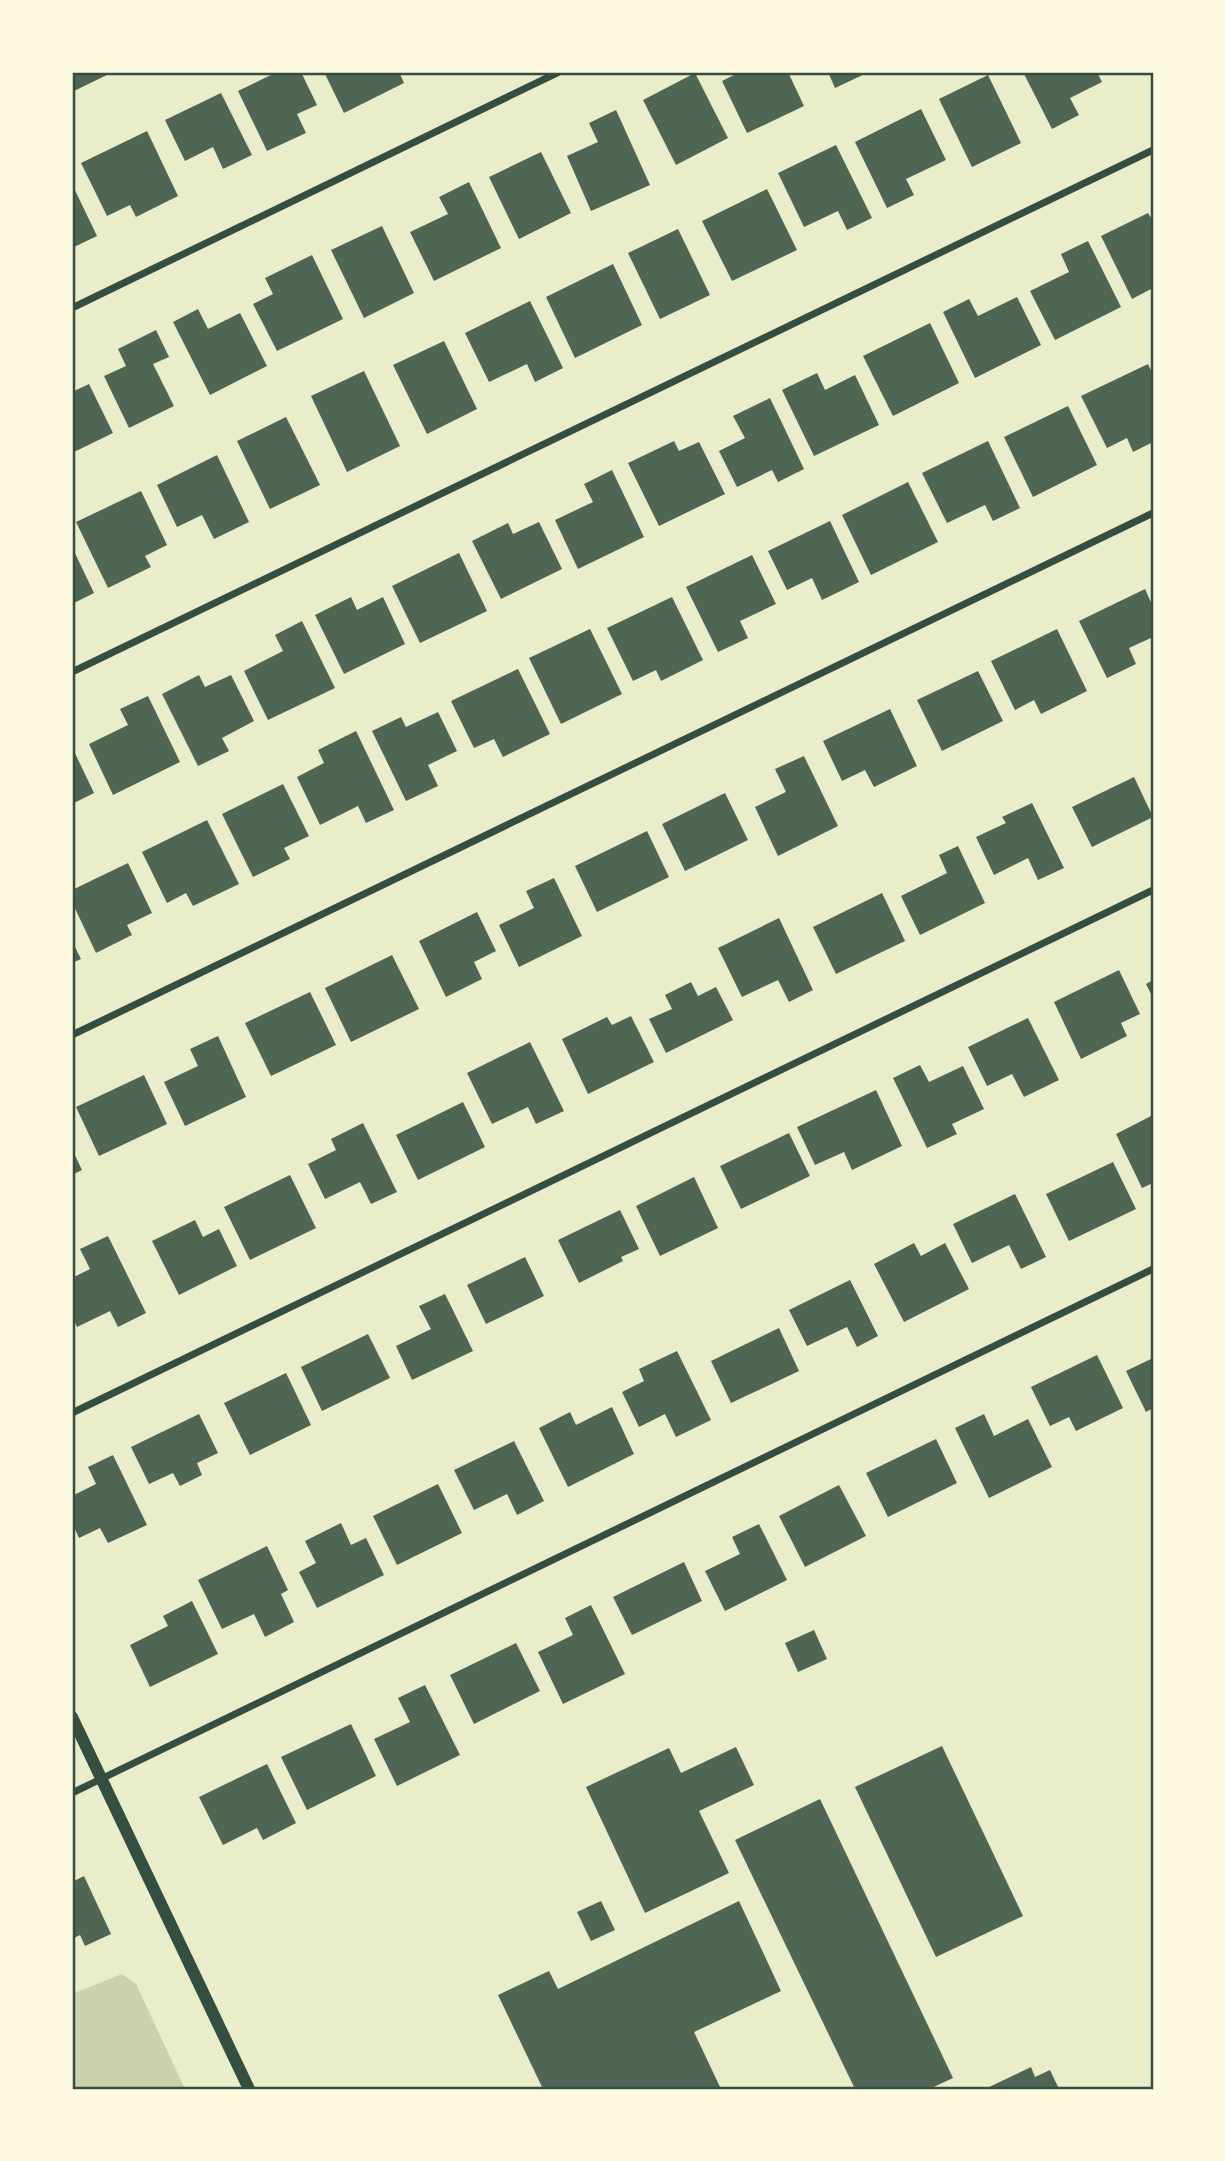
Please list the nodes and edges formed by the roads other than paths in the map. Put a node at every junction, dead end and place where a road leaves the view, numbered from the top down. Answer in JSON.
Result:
{"nodes":[{"id":1,"x":559,"y":72,"type":"edge"},
{"id":2,"x":1153,"y":150,"type":"edge"},
{"id":3,"x":72,"y":308,"type":"edge"},
{"id":4,"x":1153,"y":513,"type":"edge"},
{"id":5,"x":72,"y":672,"type":"edge"},
{"id":6,"x":1153,"y":890,"type":"edge"},
{"id":7,"x":72,"y":1035,"type":"edge"},
{"id":8,"x":1153,"y":1269,"type":"edge"},
{"id":9,"x":72,"y":1413,"type":"edge"},
{"id":10,"x":72,"y":1717,"type":"edge"},
{"id":11,"x":101,"y":1779,"type":"junction"},
{"id":12,"x":72,"y":1793,"type":"edge"},
{"id":13,"x":250,"y":2089,"type":"edge"}],
"edges":[{"from":1,"to":3,"type":"street"},
{"from":2,"to":5,"type":"street"},
{"from":4,"to":7,"type":"street"},
{"from":6,"to":9,"type":"street"},
{"from":8,"to":11,"type":"street"},
{"from":10,"to":11,"type":"street"},
{"from":11,"to":12,"type":"street"},
{"from":11,"to":13,"type":"street"}]}
